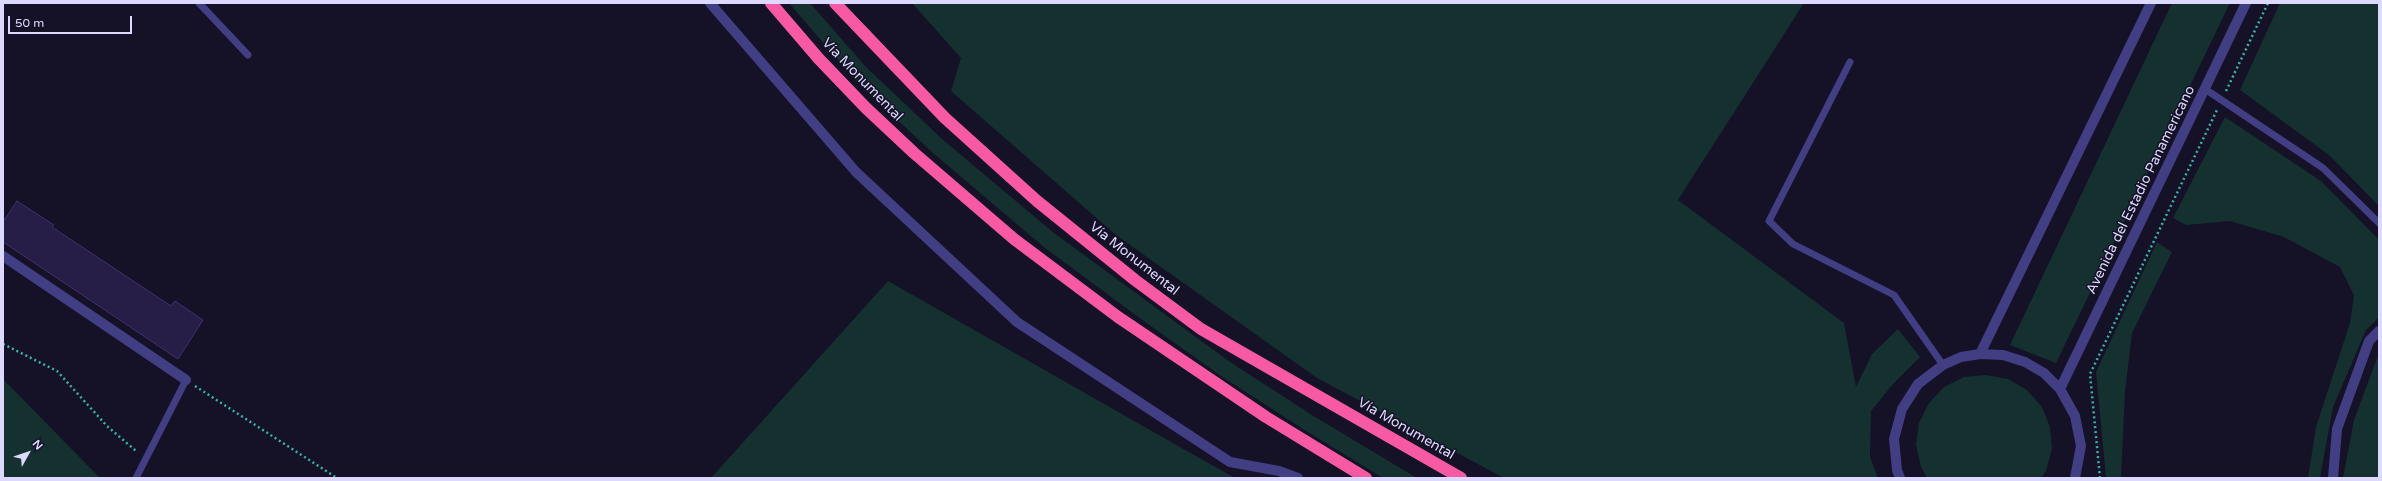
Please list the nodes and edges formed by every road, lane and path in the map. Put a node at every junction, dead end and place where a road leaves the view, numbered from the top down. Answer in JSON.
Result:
{"nodes":[{"id":1,"x":199,"y":3,"type":"edge"},
{"id":2,"x":710,"y":3,"type":"edge"},
{"id":3,"x":771,"y":3,"type":"edge"},
{"id":4,"x":835,"y":3,"type":"edge"},
{"id":5,"x":2151,"y":3,"type":"edge"},
{"id":6,"x":2246,"y":3,"type":"edge"},
{"id":7,"x":2268,"y":3,"type":"edge"},
{"id":8,"x":248,"y":55,"type":"dead end"},
{"id":9,"x":1850,"y":62,"type":"dead end"},
{"id":10,"x":2204,"y":89,"type":"junction"},
{"id":11,"x":2221,"y":100,"type":"junction"},
{"id":12,"x":2379,"y":223,"type":"edge"},
{"id":13,"x":3,"y":256,"type":"edge"},
{"id":14,"x":2379,"y":331,"type":"edge"},
{"id":15,"x":3,"y":344,"type":"edge"},
{"id":16,"x":1980,"y":354,"type":"junction"},
{"id":17,"x":1943,"y":365,"type":"junction"},
{"id":18,"x":186,"y":380,"type":"junction"},
{"id":19,"x":2060,"y":389,"type":"junction"},
{"id":20,"x":146,"y":459,"type":"junction"},
{"id":21,"x":136,"y":478,"type":"edge"},
{"id":22,"x":337,"y":478,"type":"edge"},
{"id":23,"x":1298,"y":478,"type":"edge"},
{"id":24,"x":1366,"y":478,"type":"edge"},
{"id":25,"x":1461,"y":478,"type":"edge"},
{"id":26,"x":1900,"y":478,"type":"edge"},
{"id":27,"x":2075,"y":478,"type":"edge"},
{"id":28,"x":2100,"y":478,"type":"edge"},
{"id":29,"x":2333,"y":478,"type":"edge"}],
"edges":[{"from":1,"to":8,"type":"lane"},
{"from":2,"to":23,"type":"street"},
{"from":3,"to":24,"type":"highway","name":"Vía Monumental"},
{"from":4,"to":25,"type":"highway","name":"Vía Monumental"},
{"from":5,"to":16,"type":"street"},
{"from":6,"to":10,"type":"street","name":"Avenida del Estadio Panamericano"},
{"from":7,"to":11,"type":"path"},
{"from":9,"to":17,"type":"lane"},
{"from":10,"to":11,"type":"lane"},
{"from":10,"to":19,"type":"street","name":"Avenida del Estadio Panamericano"},
{"from":11,"to":12,"type":"lane"},
{"from":11,"to":28,"type":"path"},
{"from":13,"to":18,"type":"street"},
{"from":14,"to":29,"type":"street"},
{"from":15,"to":20,"type":"path"},
{"from":16,"to":17,"type":"street"},
{"from":16,"to":19,"type":"street"},
{"from":17,"to":26,"type":"street"},
{"from":18,"to":20,"type":"lane"},
{"from":18,"to":22,"type":"path"},
{"from":19,"to":27,"type":"street"},
{"from":20,"to":21,"type":"lane"}]}
